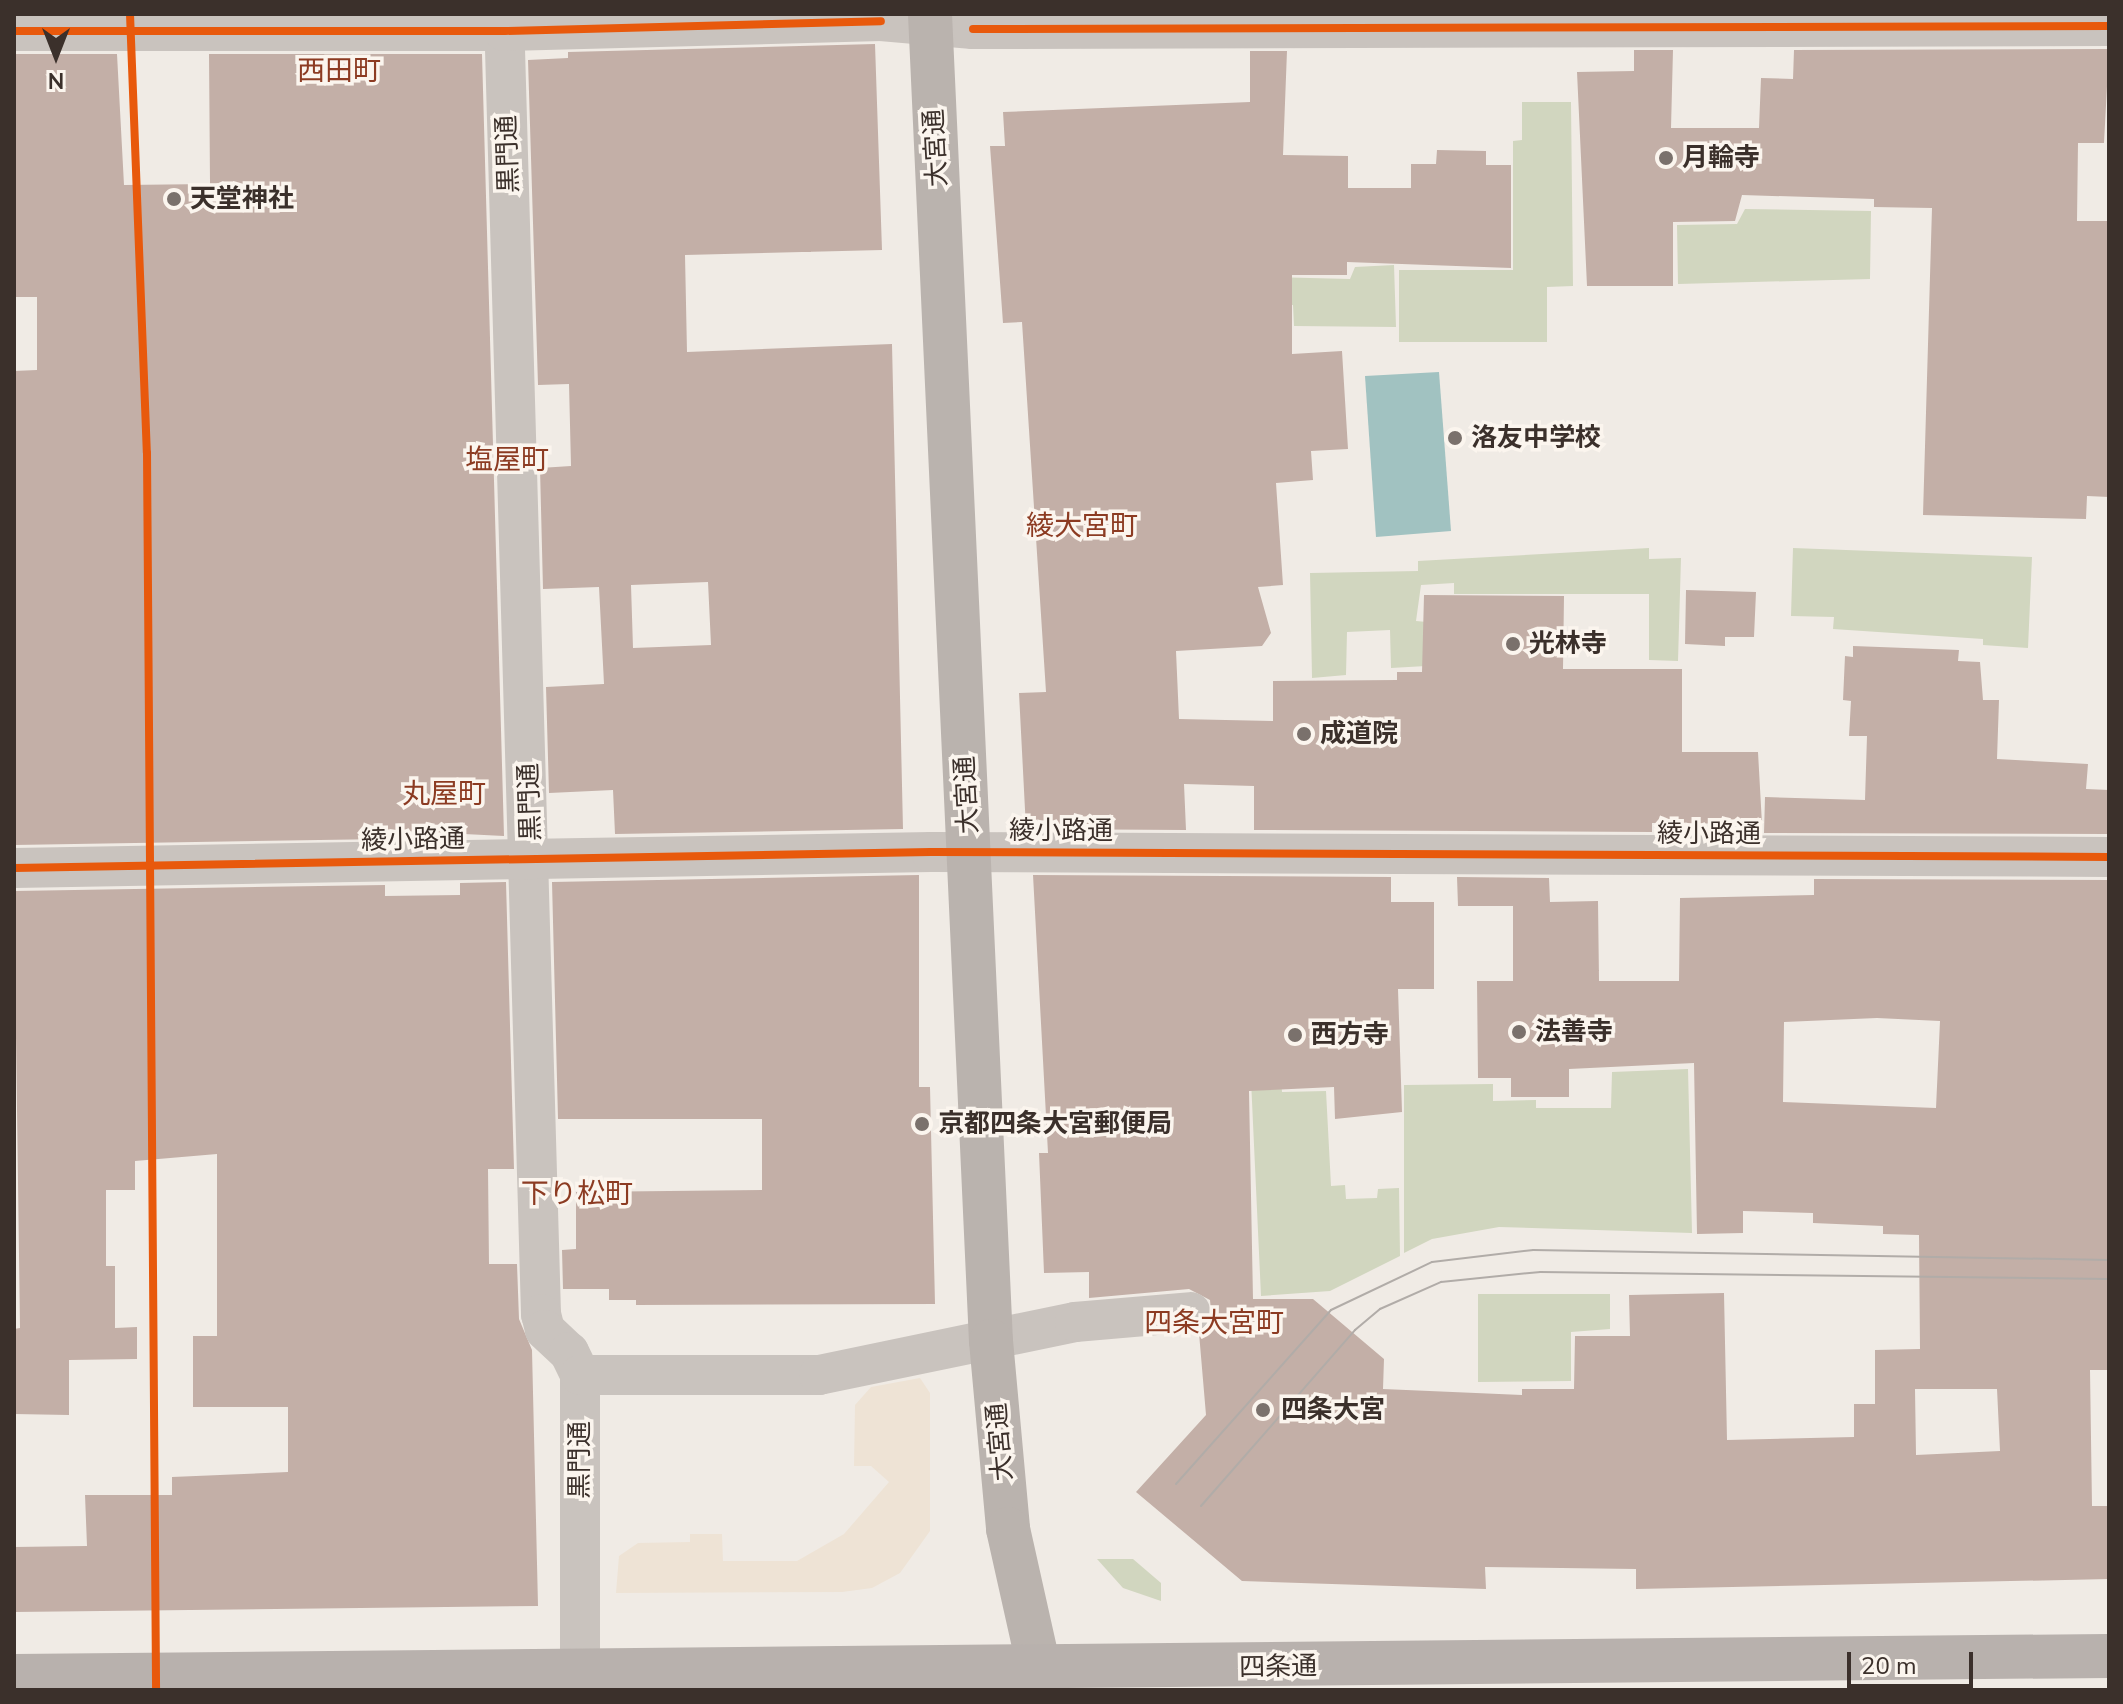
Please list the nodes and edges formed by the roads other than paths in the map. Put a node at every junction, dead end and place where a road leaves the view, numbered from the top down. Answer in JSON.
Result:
{"nodes":[{"id":1,"x":930,"y":19,"type":"edge"},
{"id":2,"x":504,"y":22,"type":"edge"},
{"id":3,"x":2109,"y":26,"type":"edge"},
{"id":4,"x":14,"y":31,"type":"edge"},
{"id":5,"x":970,"y":852,"type":"junction"},
{"id":6,"x":2109,"y":857,"type":"edge"},
{"id":7,"x":532,"y":859,"type":"junction"},
{"id":8,"x":14,"y":868,"type":"edge"},
{"id":9,"x":1191,"y":1312,"type":"dead end"},
{"id":10,"x":991,"y":1341,"type":"junction"},
{"id":11,"x":580,"y":1375,"type":"junction"},
{"id":12,"x":2109,"y":1656,"type":"edge"},
{"id":13,"x":14,"y":1676,"type":"edge"},
{"id":14,"x":560,"y":1678,"type":"edge"},
{"id":15,"x":1041,"y":1679,"type":"edge"},
{"id":16,"x":875,"y":1680,"type":"edge"},
{"id":17,"x":156,"y":1682,"type":"edge"}],
"edges":[{"from":1,"to":2,"type":"street"},
{"from":1,"to":3,"type":"street"},
{"from":1,"to":5,"type":"street","name":"大宮通"},
{"from":2,"to":4,"type":"street"},
{"from":2,"to":7,"type":"street","name":"黒門通"},
{"from":5,"to":6,"type":"street","name":"綾小路通"},
{"from":5,"to":7,"type":"street","name":"綾小路通"},
{"from":5,"to":10,"type":"street","name":"大宮通"},
{"from":7,"to":8,"type":"street","name":"綾小路通"},
{"from":7,"to":11,"type":"street","name":"黒門通"},
{"from":9,"to":10,"type":"street"},
{"from":10,"to":11,"type":"street"},
{"from":10,"to":15,"type":"street","name":"大宮通"},
{"from":11,"to":14,"type":"street","name":"黒門通"},
{"from":12,"to":15,"type":"main road","name":"四条通"},
{"from":13,"to":17,"type":"main road","name":"四条通"},
{"from":14,"to":16,"type":"main road","name":"四条通"},
{"from":14,"to":17,"type":"main road","name":"四条通"},
{"from":15,"to":16,"type":"main road","name":"四条通"}]}
